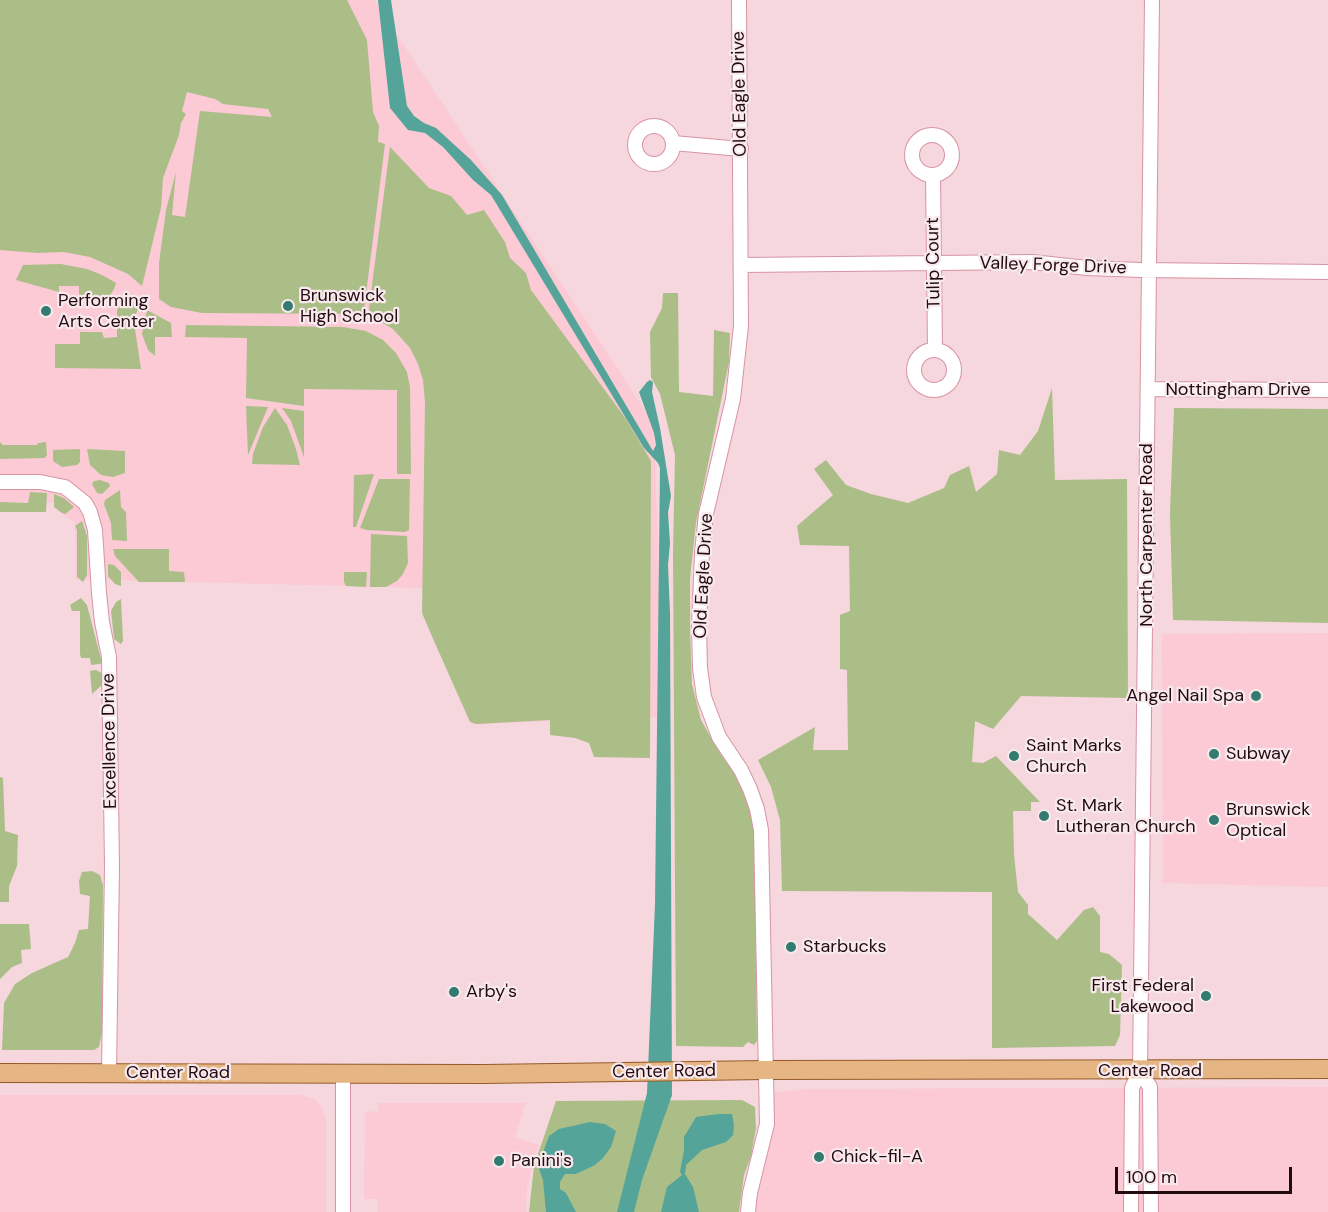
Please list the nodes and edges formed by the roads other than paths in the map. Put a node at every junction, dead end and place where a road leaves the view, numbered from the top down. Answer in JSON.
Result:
{"nodes":[{"id":1,"x":739,"y":0,"type":"edge"},
{"id":2,"x":1152,"y":0,"type":"edge"},
{"id":3,"x":673,"y":144,"type":"dead end"},
{"id":4,"x":741,"y":149,"type":"junction"},
{"id":5,"x":933,"y":175,"type":"dead end"},
{"id":6,"x":934,"y":263,"type":"junction"},
{"id":7,"x":742,"y":265,"type":"junction"},
{"id":8,"x":1150,"y":270,"type":"junction"},
{"id":9,"x":1328,"y":272,"type":"edge"},
{"id":10,"x":935,"y":350,"type":"dead end"},
{"id":11,"x":1148,"y":389,"type":"junction"},
{"id":12,"x":1328,"y":390,"type":"edge"},
{"id":13,"x":0,"y":482,"type":"edge"},
{"id":14,"x":1328,"y":1069,"type":"edge"},
{"id":15,"x":766,"y":1070,"type":"junction"},
{"id":16,"x":1140,"y":1071,"type":"junction"},
{"id":17,"x":0,"y":1073,"type":"edge"},
{"id":18,"x":110,"y":1073,"type":"junction"},
{"id":19,"x":343,"y":1074,"type":"junction"},
{"id":20,"x":343,"y":1212,"type":"edge"},
{"id":21,"x":747,"y":1212,"type":"edge"},
{"id":22,"x":1131,"y":1212,"type":"edge"},
{"id":23,"x":1151,"y":1212,"type":"edge"}],
"edges":[{"from":1,"to":4,"type":"street","name":"Old Eagle Drive"},
{"from":2,"to":8,"type":"street","name":"North Carpenter Road"},
{"from":3,"to":4,"type":"street"},
{"from":4,"to":7,"type":"street","name":"Old Eagle Drive"},
{"from":5,"to":6,"type":"street","name":"Tulip Court"},
{"from":6,"to":7,"type":"street","name":"Valley Forge Drive"},
{"from":6,"to":8,"type":"street","name":"Valley Forge Drive"},
{"from":6,"to":10,"type":"street","name":"Tulip Court"},
{"from":7,"to":15,"type":"street","name":"Old Eagle Drive"},
{"from":8,"to":9,"type":"street","name":"Valley Forge Drive"},
{"from":8,"to":11,"type":"street","name":"North Carpenter Road"},
{"from":11,"to":12,"type":"street","name":"Nottingham Drive"},
{"from":11,"to":16,"type":"street","name":"North Carpenter Road"},
{"from":13,"to":18,"type":"street","name":"Excellence Drive"},
{"from":14,"to":16,"type":"main road","name":"Center Road"},
{"from":15,"to":16,"type":"main road","name":"Center Road"},
{"from":15,"to":19,"type":"main road","name":"Center Road"},
{"from":15,"to":21,"type":"street","name":"Old Eagle Drive"},
{"from":16,"to":22,"type":"street"},
{"from":16,"to":23,"type":"street"},
{"from":17,"to":18,"type":"main road","name":"Center Road"},
{"from":18,"to":19,"type":"main road","name":"Center Road"},
{"from":19,"to":20,"type":"street"}]}
